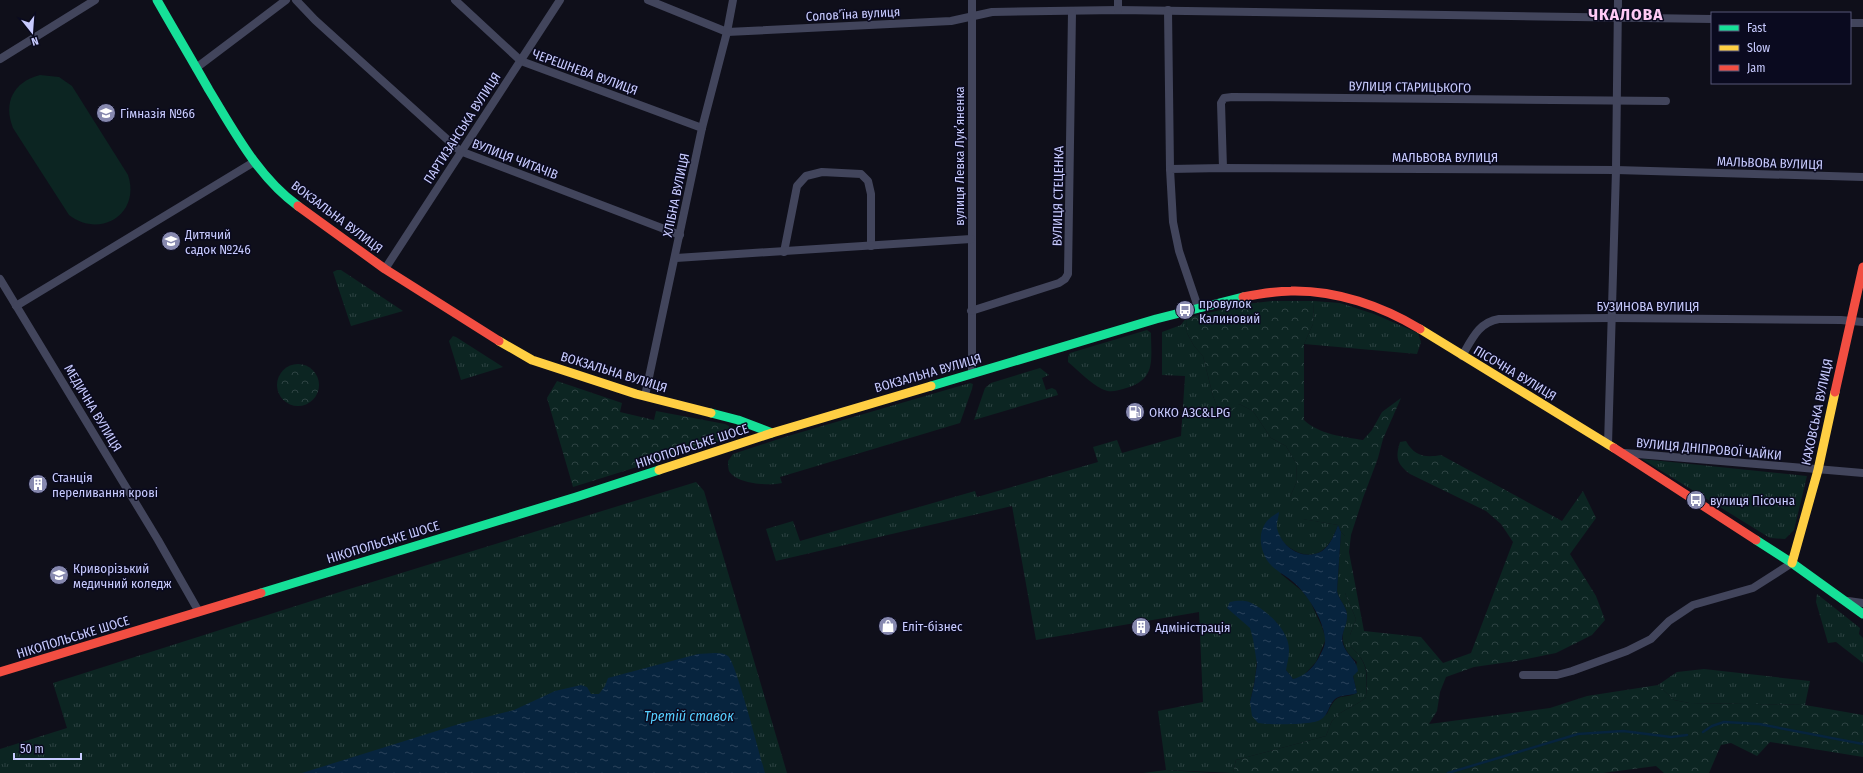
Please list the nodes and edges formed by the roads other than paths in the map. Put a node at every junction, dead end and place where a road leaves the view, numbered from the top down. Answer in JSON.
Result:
{"nodes":[{"id":1,"x":95,"y":0,"type":"edge"},
{"id":2,"x":157,"y":0,"type":"edge"},
{"id":3,"x":286,"y":0,"type":"edge"},
{"id":4,"x":296,"y":0,"type":"edge"},
{"id":5,"x":455,"y":0,"type":"edge"},
{"id":6,"x":560,"y":0,"type":"edge"},
{"id":7,"x":648,"y":0,"type":"edge"},
{"id":8,"x":733,"y":0,"type":"edge"},
{"id":9,"x":972,"y":0,"type":"edge"},
{"id":10,"x":1118,"y":0,"type":"edge"},
{"id":11,"x":1618,"y":0,"type":"edge"},
{"id":12,"x":1118,"y":10,"type":"junction"},
{"id":13,"x":1168,"y":10,"type":"junction"},
{"id":14,"x":1072,"y":12,"type":"junction"},
{"id":15,"x":1618,"y":16,"type":"junction"},
{"id":16,"x":972,"y":17,"type":"junction"},
{"id":17,"x":1711,"y":19,"type":"edge"},
{"id":18,"x":1851,"y":23,"type":"edge"},
{"id":19,"x":1863,"y":23,"type":"edge"},
{"id":20,"x":727,"y":32,"type":"junction"},
{"id":21,"x":0,"y":59,"type":"edge"},
{"id":22,"x":521,"y":61,"type":"junction"},
{"id":23,"x":196,"y":68,"type":"junction"},
{"id":24,"x":1616,"y":101,"type":"junction"},
{"id":25,"x":1666,"y":101,"type":"dead end"},
{"id":26,"x":702,"y":128,"type":"junction"},
{"id":27,"x":460,"y":151,"type":"junction"},
{"id":28,"x":254,"y":162,"type":"junction"},
{"id":29,"x":1223,"y":168,"type":"junction"},
{"id":30,"x":1170,"y":169,"type":"junction"},
{"id":31,"x":1616,"y":170,"type":"junction"},
{"id":32,"x":1863,"y":177,"type":"edge"},
{"id":33,"x":680,"y":235,"type":"junction"},
{"id":34,"x":971,"y":240,"type":"junction"},
{"id":35,"x":871,"y":246,"type":"junction"},
{"id":36,"x":784,"y":252,"type":"junction"},
{"id":37,"x":676,"y":258,"type":"junction"},
{"id":38,"x":1863,"y":267,"type":"edge"},
{"id":39,"x":385,"y":269,"type":"junction"},
{"id":40,"x":0,"y":279,"type":"edge"},
{"id":41,"x":16,"y":306,"type":"junction"},
{"id":42,"x":1198,"y":307,"type":"junction"},
{"id":43,"x":971,"y":311,"type":"junction"},
{"id":44,"x":1612,"y":318,"type":"junction"},
{"id":45,"x":1850,"y":321,"type":"junction"},
{"id":46,"x":1863,"y":322,"type":"edge"},
{"id":47,"x":1462,"y":356,"type":"junction"},
{"id":48,"x":972,"y":374,"type":"junction"},
{"id":49,"x":645,"y":396,"type":"junction"},
{"id":50,"x":772,"y":433,"type":"junction"},
{"id":51,"x":1608,"y":444,"type":"junction"},
{"id":52,"x":1622,"y":453,"type":"junction"},
{"id":53,"x":1818,"y":470,"type":"junction"},
{"id":54,"x":1863,"y":473,"type":"edge"},
{"id":55,"x":1792,"y":563,"type":"junction"},
{"id":56,"x":1846,"y":601,"type":"junction"},
{"id":57,"x":1863,"y":603,"type":"edge"},
{"id":58,"x":199,"y":612,"type":"junction"},
{"id":59,"x":1863,"y":614,"type":"edge"},
{"id":60,"x":0,"y":672,"type":"edge"},
{"id":61,"x":1523,"y":675,"type":"dead end"}],
"edges":[{"from":1,"to":21,"type":"street"},
{"from":2,"to":23,"type":"main road","name":"ВОКЗАЛЬНА ВУЛИЦЯ"},
{"from":3,"to":23,"type":"street"},
{"from":4,"to":27,"type":"street","name":"ВУЛИЦЯ ЧИТАЧІВ"},
{"from":5,"to":22,"type":"street","name":"ЧЕРЕШНЕВА ВУЛИЦЯ"},
{"from":6,"to":22,"type":"street","name":"ПАРТИЗАНСЬКА ВУЛИЦЯ"},
{"from":7,"to":20,"type":"street","name":"Соловʼїна вулиця"},
{"from":8,"to":20,"type":"street","name":"ХЛІБНА ВУЛИЦЯ"},
{"from":9,"to":16,"type":"street","name":"вулиця Левка Лукʼяненка"},
{"from":10,"to":12,"type":"street"},
{"from":11,"to":15,"type":"street"},
{"from":12,"to":13,"type":"street","name":"Соловʼїна вулиця"},
{"from":12,"to":14,"type":"street","name":"Соловʼїна вулиця"},
{"from":13,"to":15,"type":"street","name":"Соловʼїна вулиця"},
{"from":13,"to":30,"type":"street"},
{"from":14,"to":16,"type":"street","name":"Соловʼїна вулиця"},
{"from":14,"to":43,"type":"street","name":"ВУЛИЦЯ СТЕЦЕНКА"},
{"from":15,"to":17,"type":"street","name":"Соловʼїна вулиця"},
{"from":15,"to":24,"type":"street"},
{"from":16,"to":20,"type":"street","name":"Соловʼїна вулиця"},
{"from":16,"to":34,"type":"street","name":"вулиця Левка Лукʼяненка"},
{"from":18,"to":19,"type":"street"},
{"from":20,"to":26,"type":"street","name":"ХЛІБНА ВУЛИЦЯ"},
{"from":22,"to":26,"type":"street","name":"ЧЕРЕШНЕВА ВУЛИЦЯ"},
{"from":22,"to":27,"type":"street","name":"ПАРТИЗАНСЬКА ВУЛИЦЯ"},
{"from":23,"to":28,"type":"main road","name":"ВОКЗАЛЬНА ВУЛИЦЯ"},
{"from":24,"to":25,"type":"street","name":"ВУЛИЦЯ СТАРИЦЬКОГО"},
{"from":24,"to":29,"type":"street","name":"ВУЛИЦЯ СТАРИЦЬКОГО"},
{"from":24,"to":31,"type":"street"},
{"from":26,"to":33,"type":"street","name":"ХЛІБНА ВУЛИЦЯ"},
{"from":27,"to":33,"type":"street","name":"ВУЛИЦЯ ЧИТАЧІВ"},
{"from":27,"to":39,"type":"street","name":"ПАРТИЗАНСЬКА ВУЛИЦЯ"},
{"from":28,"to":39,"type":"main road","name":"ВОКЗАЛЬНА ВУЛИЦЯ"},
{"from":28,"to":41,"type":"street"},
{"from":29,"to":30,"type":"street","name":"МАЛЬВОВА ВУЛИЦЯ"},
{"from":29,"to":31,"type":"street","name":"МАЛЬВОВА ВУЛИЦЯ"},
{"from":30,"to":42,"type":"street"},
{"from":31,"to":32,"type":"street","name":"МАЛЬВОВА ВУЛИЦЯ"},
{"from":31,"to":44,"type":"street"},
{"from":33,"to":37,"type":"street","name":"ХЛІБНА ВУЛИЦЯ"},
{"from":34,"to":35,"type":"street"},
{"from":34,"to":43,"type":"street","name":"вулиця Левка Лукʼяненка"},
{"from":35,"to":36,"type":"street"},
{"from":35,"to":36,"type":"street"},
{"from":36,"to":37,"type":"street"},
{"from":37,"to":49,"type":"street","name":"ХЛІБНА ВУЛИЦЯ"},
{"from":38,"to":45,"type":"main road","name":"КАХОВСЬКА ВУЛИЦЯ"},
{"from":39,"to":49,"type":"main road","name":"ВОКЗАЛЬНА ВУЛИЦЯ"},
{"from":40,"to":41,"type":"street","name":"МЕДИЧНА ВУЛИЦЯ"},
{"from":41,"to":58,"type":"street","name":"МЕДИЧНА ВУЛИЦЯ"},
{"from":42,"to":47,"type":"main road","name":"ПІСОЧНА ВУЛИЦЯ"},
{"from":42,"to":48,"type":"main road","name":"ВОКЗАЛЬНА ВУЛИЦЯ"},
{"from":43,"to":48,"type":"street","name":"вулиця Левка Лукʼяненка"},
{"from":44,"to":45,"type":"street","name":"БУЗИНОВА ВУЛИЦЯ"},
{"from":44,"to":47,"type":"street","name":"БУЗИНОВА ВУЛИЦЯ"},
{"from":44,"to":51,"type":"street"},
{"from":45,"to":46,"type":"street","name":"БУЗИНОВА ВУЛИЦЯ"},
{"from":45,"to":53,"type":"main road","name":"КАХОВСЬКА ВУЛИЦЯ"},
{"from":47,"to":51,"type":"main road","name":"ПІСОЧНА ВУЛИЦЯ"},
{"from":48,"to":50,"type":"main road","name":"ВОКЗАЛЬНА ВУЛИЦЯ"},
{"from":49,"to":50,"type":"main road","name":"ВОКЗАЛЬНА ВУЛИЦЯ"},
{"from":50,"to":58,"type":"main road","name":"НІКОПОЛЬСЬКЕ ШОСЕ"},
{"from":51,"to":52,"type":"main road","name":"ПІСОЧНА ВУЛИЦЯ"},
{"from":52,"to":53,"type":"street","name":"ВУЛИЦЯ ДНІПРОВОЇ ЧАЙКИ"},
{"from":52,"to":55,"type":"main road","name":"ПІСОЧНА ВУЛИЦЯ"},
{"from":53,"to":54,"type":"street","name":"ВУЛИЦЯ ДНІПРОВОЇ ЧАЙКИ"},
{"from":53,"to":55,"type":"main road","name":"КАХОВСЬКА ВУЛИЦЯ"},
{"from":55,"to":56,"type":"main road","name":"ПІСОЧНА ВУЛИЦЯ"},
{"from":55,"to":61,"type":"street"},
{"from":56,"to":57,"type":"street"},
{"from":56,"to":59,"type":"main road","name":"ПІСОЧНА ВУЛИЦЯ"},
{"from":58,"to":60,"type":"main road","name":"НІКОПОЛЬСЬКЕ ШОСЕ"}]}
